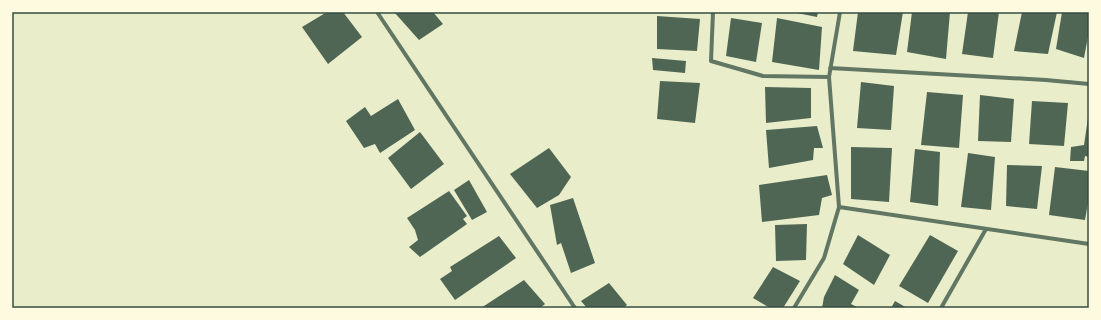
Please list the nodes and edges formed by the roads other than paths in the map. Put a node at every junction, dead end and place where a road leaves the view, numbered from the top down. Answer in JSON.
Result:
{"nodes":[{"id":1,"x":377,"y":12,"type":"edge"},
{"id":2,"x":713,"y":12,"type":"edge"},
{"id":3,"x":840,"y":12,"type":"edge"},
{"id":4,"x":830,"y":68,"type":"junction"},
{"id":5,"x":829,"y":77,"type":"junction"},
{"id":6,"x":1089,"y":84,"type":"edge"},
{"id":7,"x":839,"y":207,"type":"junction"},
{"id":8,"x":986,"y":229,"type":"junction"},
{"id":9,"x":1089,"y":244,"type":"edge"},
{"id":10,"x":575,"y":308,"type":"edge"},
{"id":11,"x":794,"y":308,"type":"edge"},
{"id":12,"x":941,"y":308,"type":"edge"}],
"edges":[{"from":1,"to":10,"type":"street"},
{"from":2,"to":5,"type":"street"},
{"from":3,"to":4,"type":"street"},
{"from":4,"to":5,"type":"street"},
{"from":4,"to":6,"type":"street"},
{"from":5,"to":7,"type":"street"},
{"from":7,"to":8,"type":"street"},
{"from":7,"to":11,"type":"street"},
{"from":8,"to":9,"type":"street"},
{"from":8,"to":12,"type":"street"}]}
